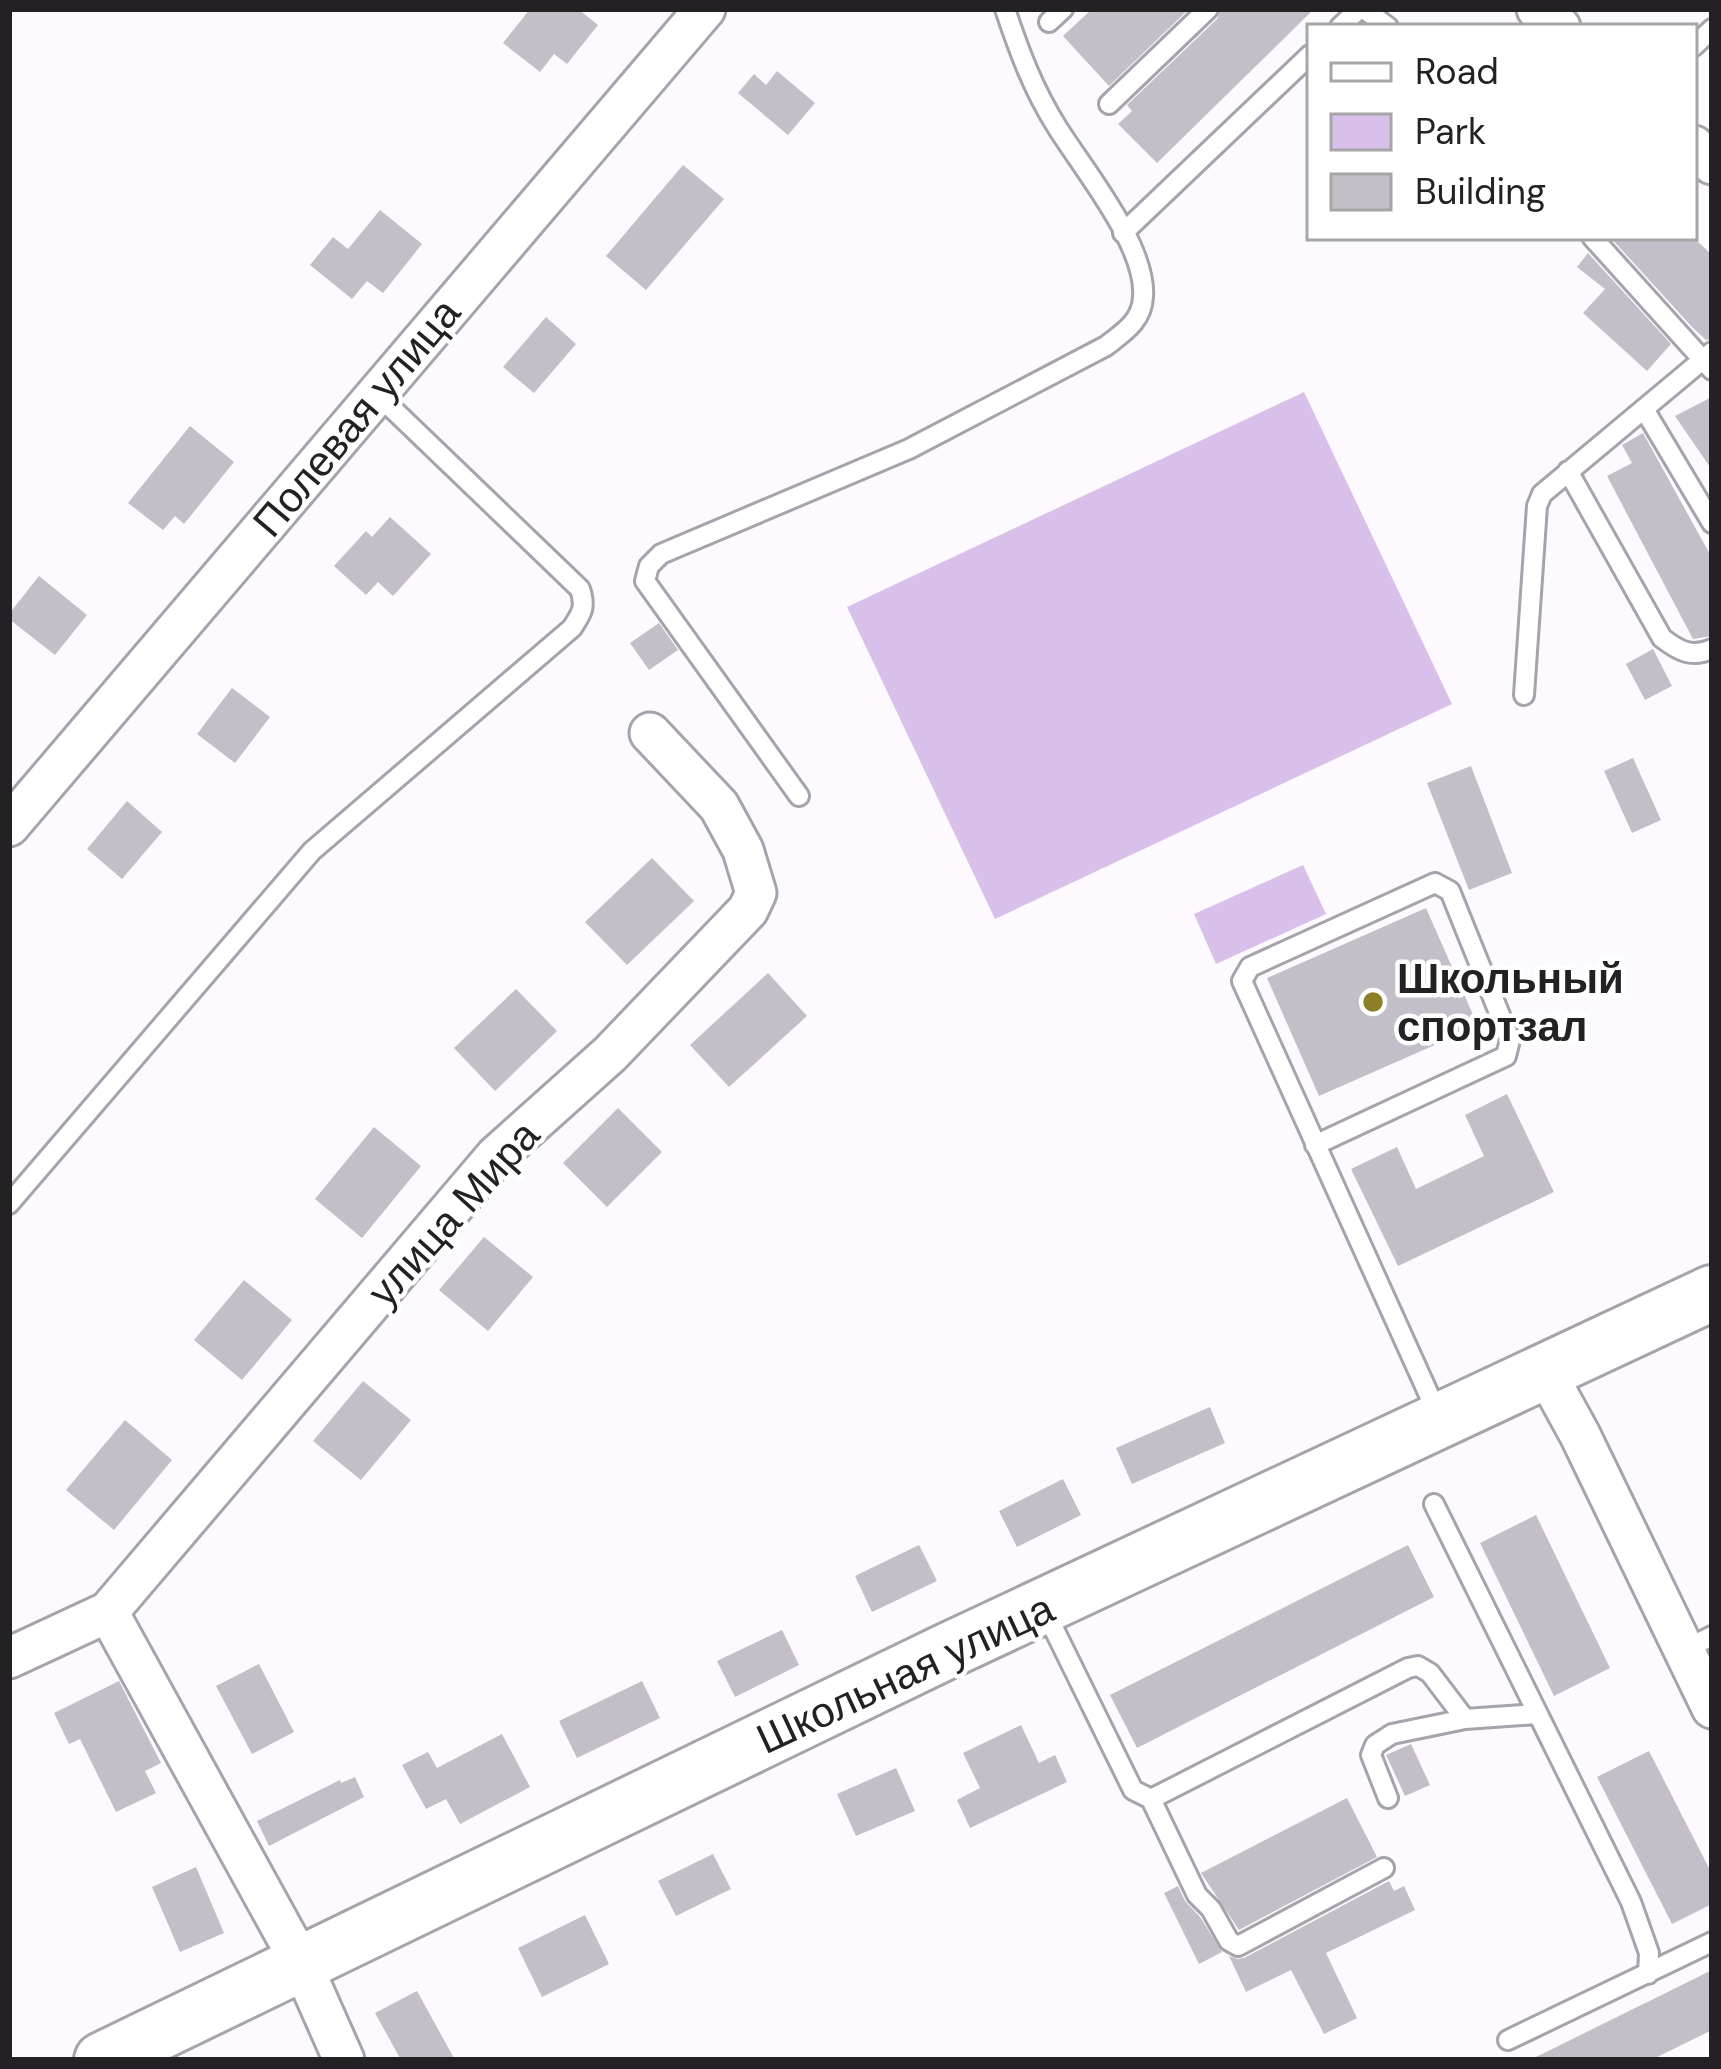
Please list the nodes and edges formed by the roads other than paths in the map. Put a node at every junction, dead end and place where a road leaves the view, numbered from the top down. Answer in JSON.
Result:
{"nodes":[{"id":1,"x":705,"y":9,"type":"edge"},
{"id":2,"x":1005,"y":9,"type":"edge"},
{"id":3,"x":1208,"y":9,"type":"edge"},
{"id":4,"x":1307,"y":58,"type":"edge"},
{"id":5,"x":1109,"y":104,"type":"dead end"},
{"id":6,"x":1123,"y":233,"type":"junction"},
{"id":7,"x":1595,"y":240,"type":"edge"},
{"id":8,"x":1709,"y":360,"type":"edge"},
{"id":9,"x":376,"y":393,"type":"junction"},
{"id":10,"x":1644,"y":409,"type":"junction"},
{"id":11,"x":1568,"y":471,"type":"junction"},
{"id":12,"x":1712,"y":523,"type":"edge"},
{"id":13,"x":1712,"y":650,"type":"edge"},
{"id":14,"x":1524,"y":694,"type":"dead end"},
{"id":15,"x":650,"y":733,"type":"dead end"},
{"id":16,"x":799,"y":796,"type":"dead end"},
{"id":17,"x":9,"y":826,"type":"edge"},
{"id":18,"x":1315,"y":1145,"type":"junction"},
{"id":19,"x":9,"y":1204,"type":"edge"},
{"id":20,"x":1712,"y":1293,"type":"edge"},
{"id":21,"x":1546,"y":1373,"type":"junction"},
{"id":22,"x":1441,"y":1422,"type":"junction"},
{"id":23,"x":1434,"y":1504,"type":"dead end"},
{"id":24,"x":1043,"y":1607,"type":"junction"},
{"id":25,"x":108,"y":1612,"type":"junction"},
{"id":26,"x":1698,"y":1643,"type":"edge"},
{"id":27,"x":9,"y":1658,"type":"edge"},
{"id":28,"x":1712,"y":1708,"type":"edge"},
{"id":29,"x":1537,"y":1714,"type":"junction"},
{"id":30,"x":1465,"y":1720,"type":"junction"},
{"id":31,"x":1388,"y":1798,"type":"dead end"},
{"id":32,"x":1151,"y":1799,"type":"junction"},
{"id":33,"x":1384,"y":1868,"type":"dead end"},
{"id":34,"x":1712,"y":1942,"type":"edge"},
{"id":35,"x":301,"y":1964,"type":"junction"},
{"id":36,"x":1648,"y":1974,"type":"junction"},
{"id":37,"x":1508,"y":2040,"type":"dead end"},
{"id":38,"x":102,"y":2060,"type":"edge"},
{"id":39,"x":344,"y":2060,"type":"edge"}],
"edges":[{"from":1,"to":9,"type":"street","name":"Полевая улица"},
{"from":2,"to":6,"type":"lane"},
{"from":3,"to":5,"type":"lane"},
{"from":4,"to":6,"type":"lane"},
{"from":6,"to":16,"type":"lane"},
{"from":7,"to":8,"type":"lane"},
{"from":8,"to":10,"type":"lane"},
{"from":9,"to":17,"type":"street","name":"Полевая улица"},
{"from":9,"to":19,"type":"lane"},
{"from":10,"to":11,"type":"lane"},
{"from":10,"to":12,"type":"lane"},
{"from":11,"to":13,"type":"lane"},
{"from":11,"to":14,"type":"lane"},
{"from":15,"to":25,"type":"street","name":"улица Мира"},
{"from":18,"to":18,"type":"lane"},
{"from":18,"to":22,"type":"lane"},
{"from":20,"to":21,"type":"street","name":"Школьная улица"},
{"from":21,"to":22,"type":"street","name":"Школьная улица"},
{"from":21,"to":26,"type":"street"},
{"from":22,"to":24,"type":"street","name":"Школьная улица"},
{"from":23,"to":29,"type":"lane"},
{"from":24,"to":32,"type":"lane"},
{"from":24,"to":35,"type":"street","name":"Школьная улица"},
{"from":25,"to":27,"type":"street","name":"улица Мира"},
{"from":25,"to":35,"type":"street"},
{"from":26,"to":28,"type":"street"},
{"from":29,"to":30,"type":"lane"},
{"from":29,"to":36,"type":"lane"},
{"from":30,"to":31,"type":"lane"},
{"from":30,"to":32,"type":"lane"},
{"from":32,"to":33,"type":"lane"},
{"from":34,"to":36,"type":"lane"},
{"from":35,"to":38,"type":"street","name":"Школьная улица"},
{"from":35,"to":39,"type":"street"},
{"from":36,"to":37,"type":"lane"}]}
